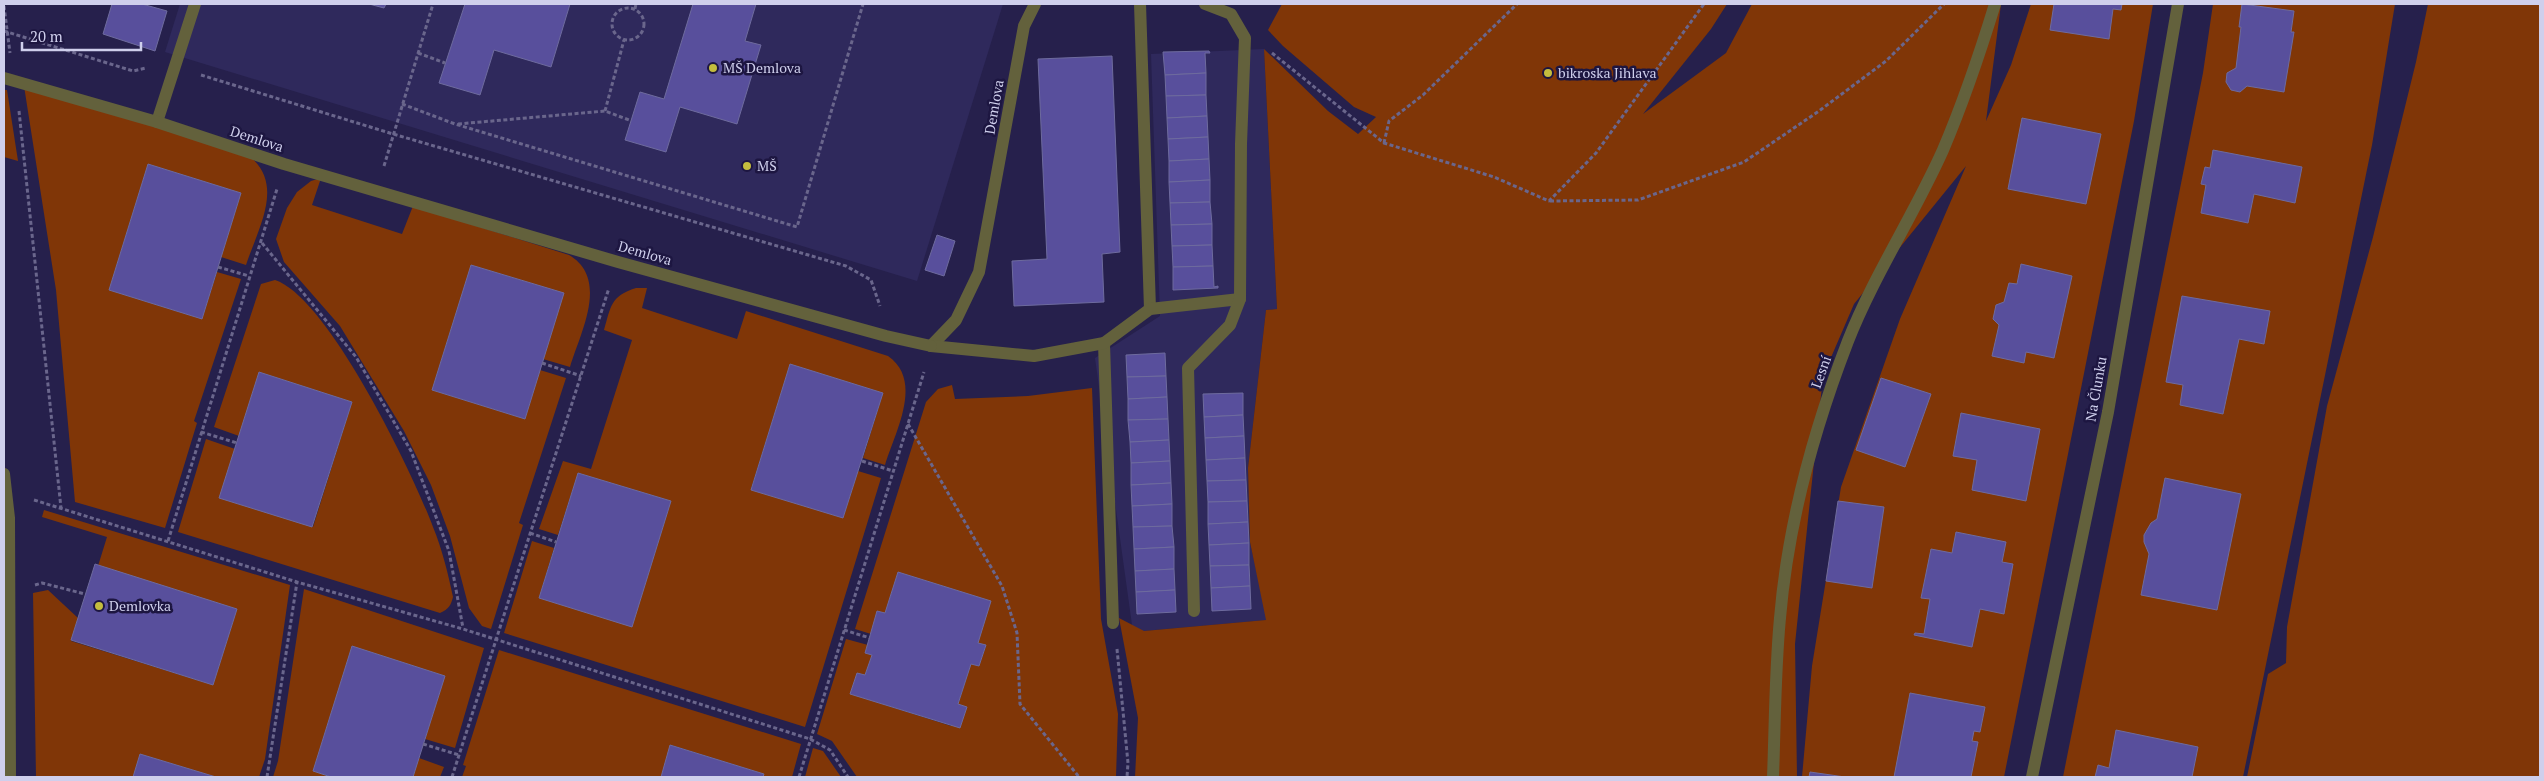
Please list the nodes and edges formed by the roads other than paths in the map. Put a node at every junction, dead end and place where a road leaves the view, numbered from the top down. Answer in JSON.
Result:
{"nodes":[{"id":1,"x":195,"y":4,"type":"edge"},
{"id":2,"x":1035,"y":4,"type":"edge"},
{"id":3,"x":1140,"y":4,"type":"edge"},
{"id":4,"x":1205,"y":4,"type":"edge"},
{"id":5,"x":1995,"y":4,"type":"edge"},
{"id":6,"x":2178,"y":4,"type":"edge"},
{"id":7,"x":10,"y":79,"type":"edge"},
{"id":8,"x":157,"y":122,"type":"junction"},
{"id":9,"x":1240,"y":299,"type":"junction"},
{"id":10,"x":1150,"y":309,"type":"junction"},
{"id":11,"x":1104,"y":343,"type":"junction"},
{"id":12,"x":931,"y":346,"type":"junction"},
{"id":13,"x":4,"y":474,"type":"edge"},
{"id":14,"x":1194,"y":611,"type":"dead end"},
{"id":15,"x":1114,"y":624,"type":"road end"},
{"id":16,"x":10,"y":777,"type":"edge"},
{"id":17,"x":1772,"y":777,"type":"edge"},
{"id":18,"x":2032,"y":777,"type":"edge"}],
"edges":[{"from":1,"to":8,"type":"street"},
{"from":2,"to":12,"type":"street","name":"Demlova"},
{"from":3,"to":10,"type":"street"},
{"from":4,"to":9,"type":"street"},
{"from":5,"to":17,"type":"street","name":"Lesní"},
{"from":6,"to":18,"type":"street","name":"Na Člunku"},
{"from":7,"to":8,"type":"street","name":"Demlova"},
{"from":8,"to":12,"type":"street","name":"Demlova"},
{"from":9,"to":10,"type":"street"},
{"from":9,"to":14,"type":"street"},
{"from":10,"to":11,"type":"street"},
{"from":11,"to":12,"type":"street"},
{"from":11,"to":15,"type":"street"},
{"from":13,"to":16,"type":"street"}]}
